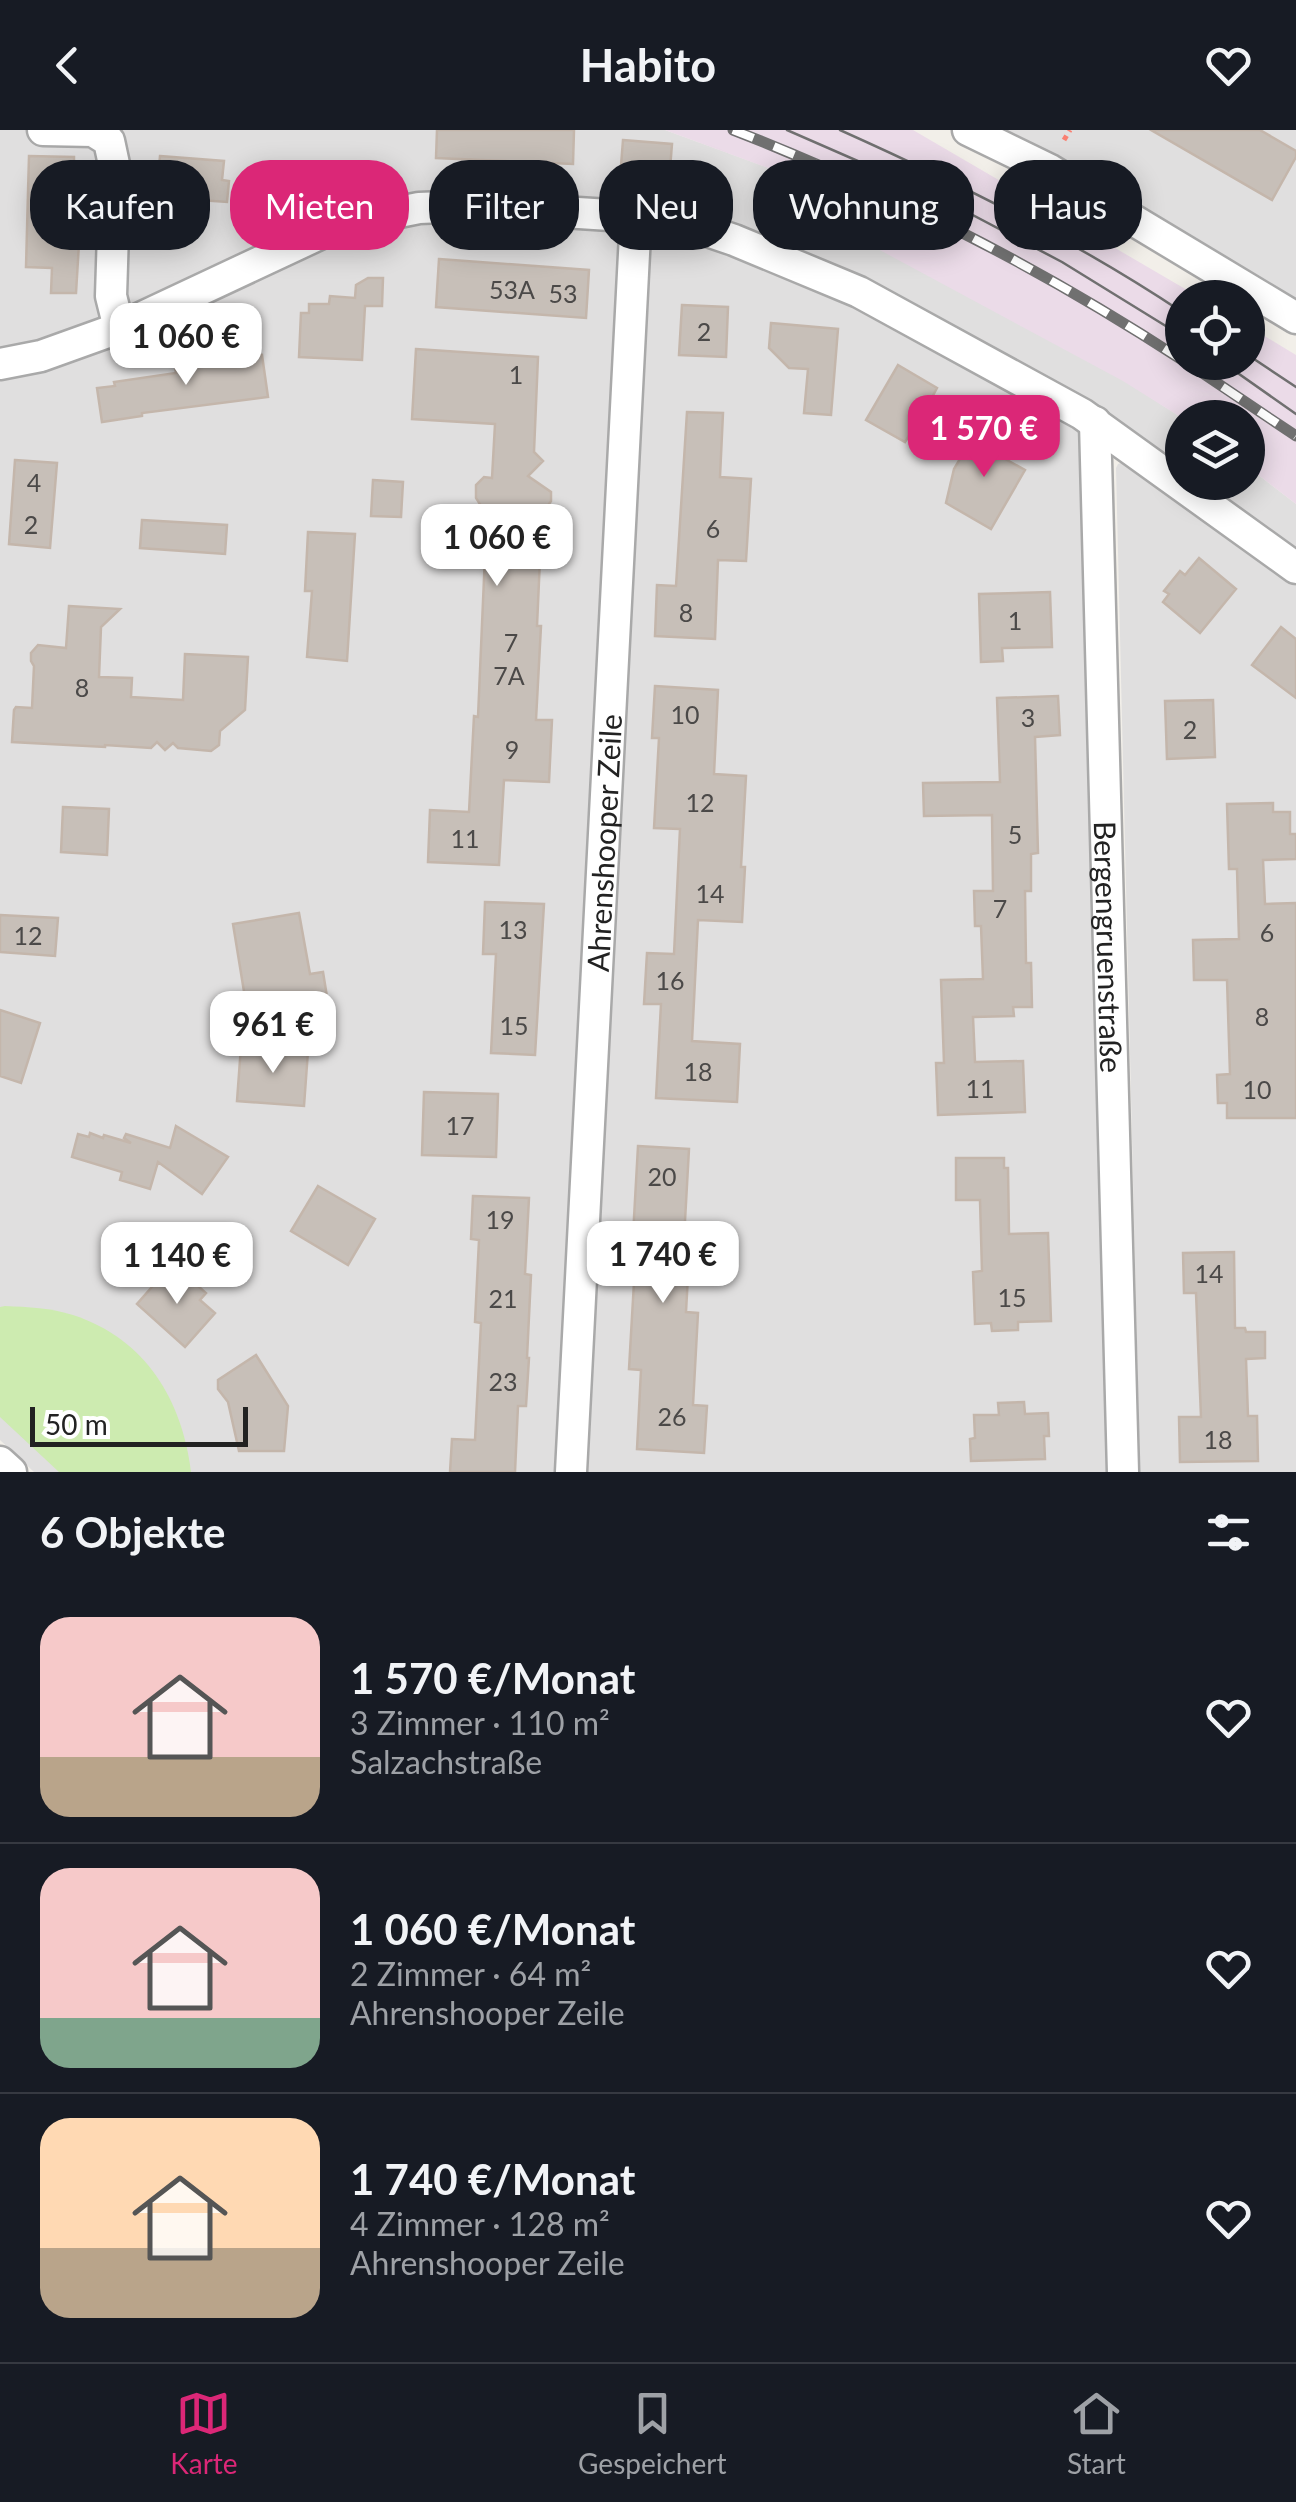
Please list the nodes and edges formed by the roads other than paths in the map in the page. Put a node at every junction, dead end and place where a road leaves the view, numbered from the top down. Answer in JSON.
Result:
{"nodes":[{"id":1,"x":43,"y":130,"type":"edge"},
{"id":2,"x":968,"y":130,"type":"edge"},
{"id":3,"x":599,"y":213,"type":"edge"},
{"id":4,"x":733,"y":240,"type":"edge"},
{"id":5,"x":634,"y":250,"type":"edge"},
{"id":6,"x":1296,"y":318,"type":"edge"},
{"id":7,"x":119,"y":328,"type":"junction"},
{"id":8,"x":0,"y":364,"type":"edge"},
{"id":9,"x":1095,"y":422,"type":"junction"},
{"id":10,"x":1296,"y":568,"type":"edge"},
{"id":11,"x":0,"y":1462,"type":"edge"},
{"id":12,"x":11,"y":1472,"type":"edge"},
{"id":13,"x":571,"y":1472,"type":"edge"},
{"id":14,"x":1123,"y":1472,"type":"edge"}],
"edges":[{"from":1,"to":7,"type":"street"},
{"from":2,"to":6,"type":"street"},
{"from":3,"to":7,"type":"street"},
{"from":4,"to":9,"type":"street"},
{"from":5,"to":13,"type":"street","name":"Ahrenshooper Zeile"},
{"from":7,"to":8,"type":"street"},
{"from":9,"to":10,"type":"street"},
{"from":9,"to":14,"type":"street","name":"Bergengruenstraße"},
{"from":11,"to":12,"type":"street"}]}
